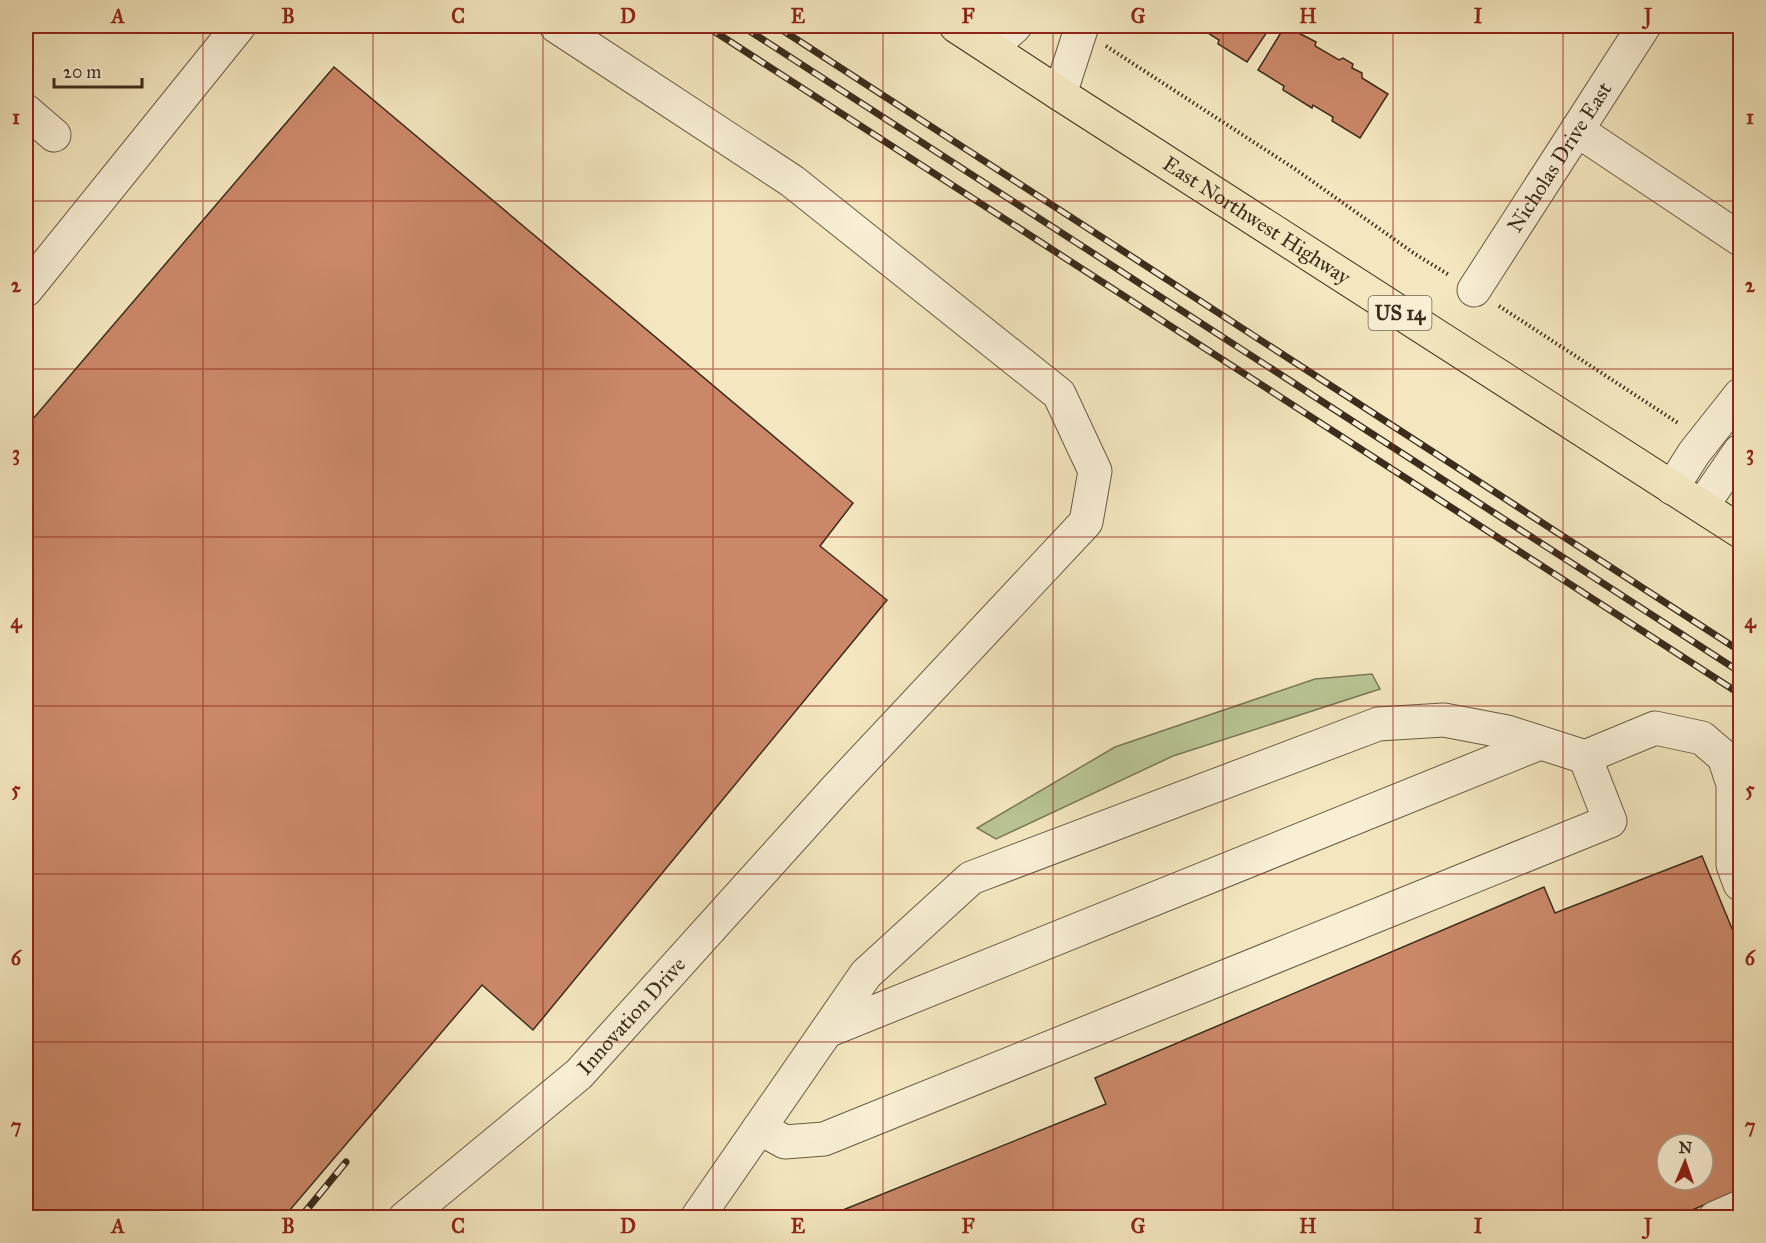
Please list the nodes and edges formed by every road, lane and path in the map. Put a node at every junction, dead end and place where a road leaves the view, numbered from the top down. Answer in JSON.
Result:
{"nodes":[{"id":1,"x":239,"y":26,"type":"edge"},
{"id":2,"x":556,"y":26,"type":"edge"},
{"id":3,"x":956,"y":26,"type":"edge"},
{"id":4,"x":1015,"y":26,"type":"edge"},
{"id":5,"x":1644,"y":26,"type":"edge"},
{"id":6,"x":1082,"y":27,"type":"edge"},
{"id":7,"x":991,"y":48,"type":"junction"},
{"id":8,"x":1060,"y":94,"type":"junction"},
{"id":9,"x":26,"y":111,"type":"edge"},
{"id":10,"x":1577,"y":130,"type":"junction"},
{"id":11,"x":54,"y":135,"type":"dead end"},
{"id":12,"x":1740,"y":239,"type":"edge"},
{"id":13,"x":26,"y":290,"type":"edge"},
{"id":14,"x":1474,"y":290,"type":"junction"},
{"id":15,"x":1740,"y":395,"type":"edge"},
{"id":16,"x":1704,"y":440,"type":"junction"},
{"id":17,"x":1740,"y":451,"type":"edge"},
{"id":18,"x":1671,"y":488,"type":"junction"},
{"id":19,"x":1702,"y":506,"type":"junction"},
{"id":20,"x":1740,"y":531,"type":"edge"},
{"id":21,"x":1540,"y":742,"type":"junction"},
{"id":22,"x":1585,"y":757,"type":"junction"},
{"id":23,"x":1740,"y":884,"type":"edge"},
{"id":24,"x":827,"y":1031,"type":"junction"},
{"id":25,"x":759,"y":1128,"type":"junction"},
{"id":26,"x":1740,"y":1207,"type":"edge"},
{"id":27,"x":405,"y":1218,"type":"edge"},
{"id":28,"x":697,"y":1218,"type":"edge"},
{"id":29,"x":1715,"y":1218,"type":"edge"}],
"edges":[{"from":1,"to":13,"type":"street"},
{"from":2,"to":27,"type":"street","name":"Innovation Drive"},
{"from":3,"to":7,"type":"main road","name":"East Northwest Highway","number":"US 14"},
{"from":4,"to":7,"type":"street"},
{"from":5,"to":10,"type":"street","name":"Nicholas Drive East"},
{"from":6,"to":8,"type":"street"},
{"from":6,"to":14,"type":"path"},
{"from":7,"to":8,"type":"main road","name":"East Northwest Highway","number":"US 14"},
{"from":8,"to":18,"type":"main road","name":"East Northwest Highway","number":"US 14"},
{"from":9,"to":11,"type":"street"},
{"from":10,"to":12,"type":"street"},
{"from":10,"to":14,"type":"street","name":"Nicholas Drive East"},
{"from":14,"to":16,"type":"path"},
{"from":15,"to":16,"type":"street"},
{"from":16,"to":18,"type":"street"},
{"from":17,"to":19,"type":"street"},
{"from":18,"to":19,"type":"main road","name":"East Northwest Highway","number":"US 14"},
{"from":19,"to":20,"type":"main road","name":"East Northwest Highway","number":"US 14"},
{"from":21,"to":22,"type":"street"},
{"from":21,"to":24,"type":"street"},
{"from":21,"to":24,"type":"street"},
{"from":22,"to":23,"type":"street"},
{"from":22,"to":25,"type":"street"},
{"from":24,"to":25,"type":"street"},
{"from":25,"to":28,"type":"street"},
{"from":26,"to":29,"type":"street"}]}
